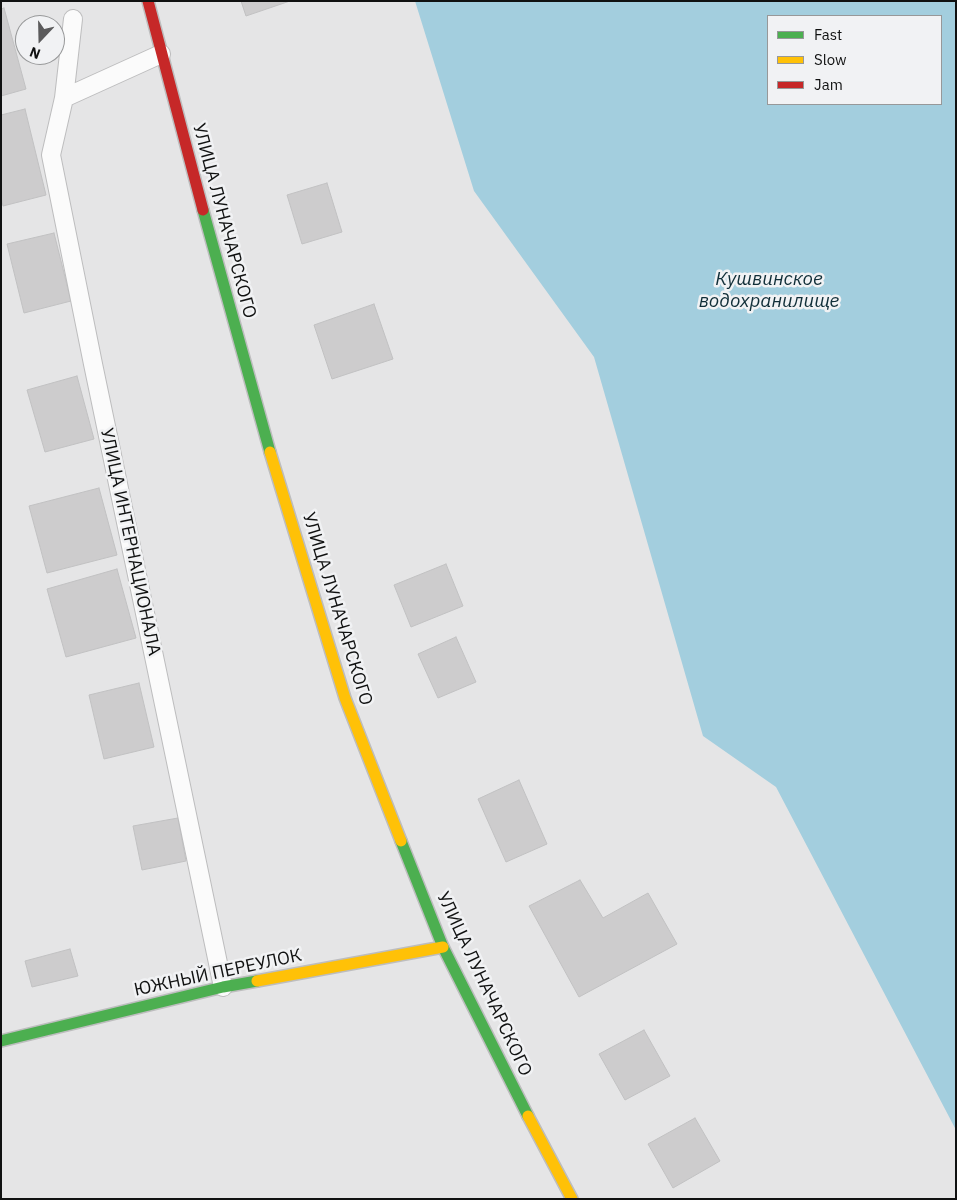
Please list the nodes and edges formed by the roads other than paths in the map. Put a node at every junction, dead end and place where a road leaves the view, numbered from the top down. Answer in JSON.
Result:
{"nodes":[{"id":1,"x":148,"y":1,"type":"edge"},
{"id":2,"x":73,"y":19,"type":"dead end"},
{"id":3,"x":160,"y":54,"type":"junction"},
{"id":4,"x":64,"y":98,"type":"junction"},
{"id":5,"x":443,"y":947,"type":"junction"},
{"id":6,"x":223,"y":987,"type":"junction"},
{"id":7,"x":1,"y":1041,"type":"edge"},
{"id":8,"x":572,"y":1199,"type":"edge"}],
"edges":[{"from":1,"to":3,"type":"main road","name":"УЛИЦА ЛУНАЧАРСКОГО"},
{"from":2,"to":4,"type":"lane","name":"УЛИЦА ИНТЕРНАЦИОНАЛА"},
{"from":3,"to":4,"type":"lane"},
{"from":3,"to":5,"type":"main road","name":"УЛИЦА ЛУНАЧАРСКОГО"},
{"from":4,"to":6,"type":"lane","name":"УЛИЦА ИНТЕРНАЦИОНАЛА"},
{"from":5,"to":6,"type":"main road","name":"ЮЖНЫЙ ПЕРЕУЛОК"},
{"from":5,"to":8,"type":"main road","name":"УЛИЦА ЛУНАЧАРСКОГО"},
{"from":6,"to":7,"type":"main road","name":"ЮЖНЫЙ ПЕРЕУЛОК"}]}
